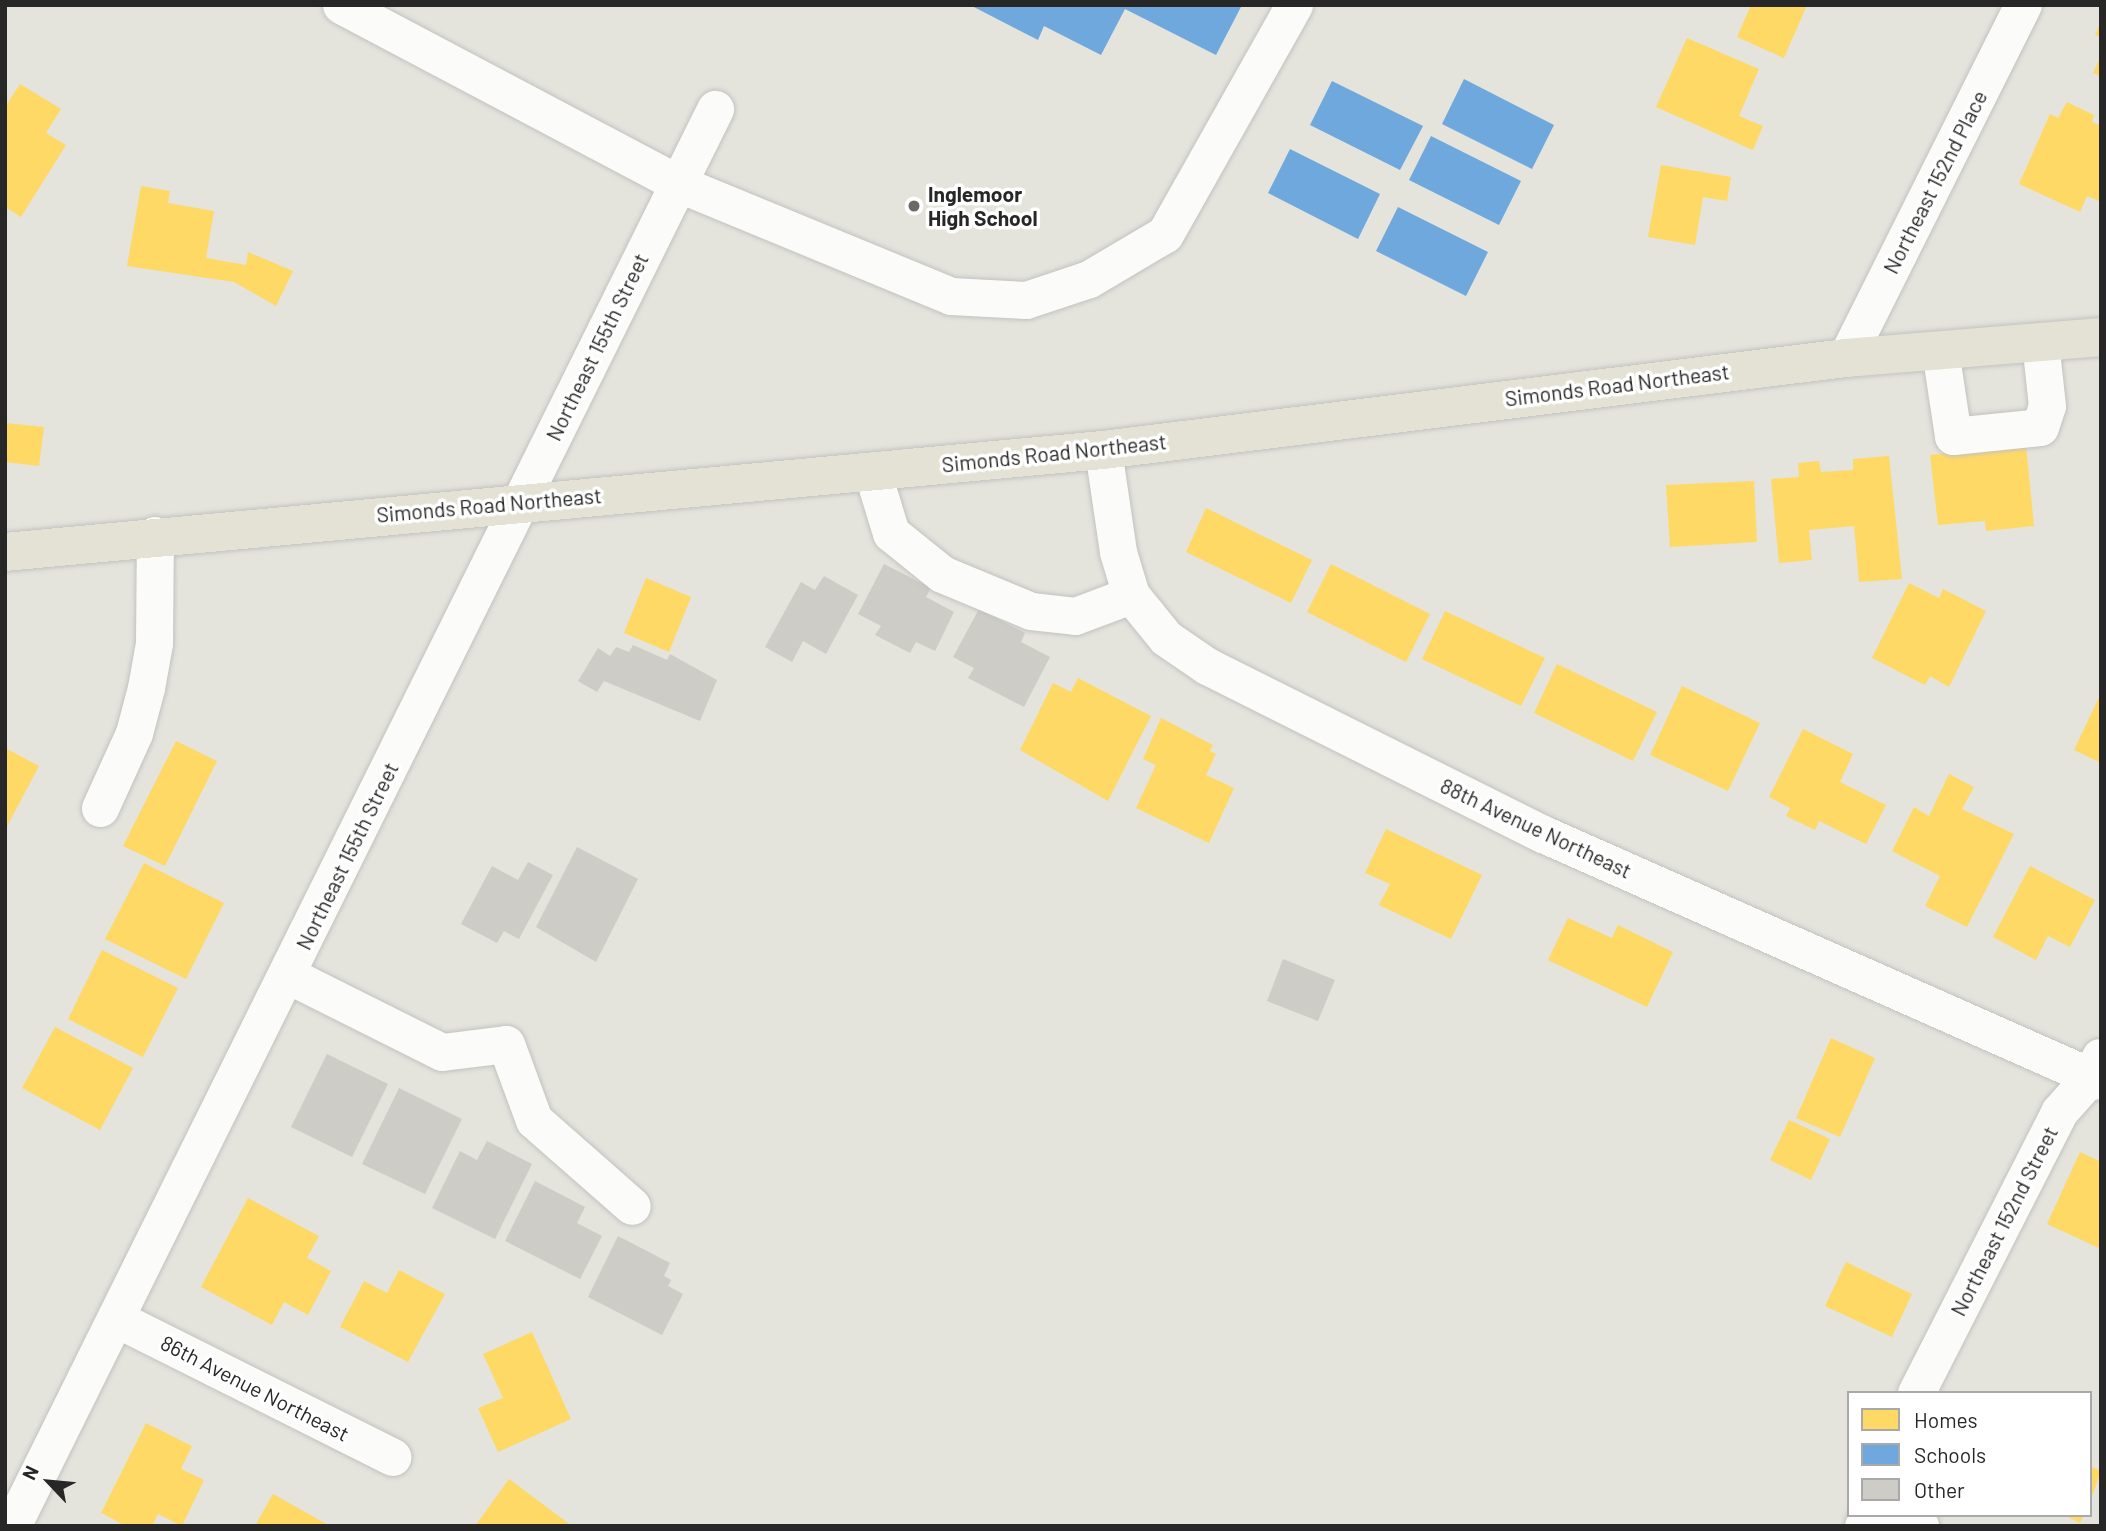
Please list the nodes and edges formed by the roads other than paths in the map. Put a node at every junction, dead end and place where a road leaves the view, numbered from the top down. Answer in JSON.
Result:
{"nodes":[{"id":1,"x":341,"y":5,"type":"edge"},
{"id":2,"x":1294,"y":5,"type":"edge"},
{"id":3,"x":2023,"y":5,"type":"edge"},
{"id":4,"x":715,"y":109,"type":"dead end"},
{"id":5,"x":677,"y":183,"type":"junction"},
{"id":6,"x":2101,"y":337,"type":"edge"},
{"id":7,"x":2040,"y":342,"type":"junction"},
{"id":8,"x":1940,"y":350,"type":"junction"},
{"id":9,"x":1846,"y":358,"type":"junction"},
{"id":10,"x":1103,"y":450,"type":"junction"},
{"id":11,"x":872,"y":471,"type":"junction"},
{"id":12,"x":524,"y":501,"type":"junction"},
{"id":13,"x":155,"y":535,"type":"junction"},
{"id":14,"x":5,"y":552,"type":"edge"},
{"id":15,"x":1131,"y":595,"type":"junction"},
{"id":16,"x":100,"y":808,"type":"dead end"},
{"id":17,"x":288,"y":975,"type":"junction"},
{"id":18,"x":2097,"y":1071,"type":"edge"},
{"id":19,"x":632,"y":1206,"type":"dead end"},
{"id":20,"x":117,"y":1319,"type":"junction"},
{"id":21,"x":1917,"y":1391,"type":"edge"},
{"id":22,"x":392,"y":1458,"type":"dead end"},
{"id":23,"x":1902,"y":1517,"type":"edge"},
{"id":24,"x":12,"y":1526,"type":"edge"},
{"id":25,"x":1920,"y":1526,"type":"edge"}],
"edges":[{"from":1,"to":5,"type":"street"},
{"from":2,"to":5,"type":"street"},
{"from":3,"to":9,"type":"street","name":"Northeast 152nd Place"},
{"from":4,"to":5,"type":"street","name":"Northeast 155th Street"},
{"from":5,"to":12,"type":"street","name":"Northeast 155th Street"},
{"from":6,"to":7,"type":"main road","name":"Simonds Road Northeast"},
{"from":7,"to":8,"type":"main road","name":"Simonds Road Northeast"},
{"from":7,"to":8,"type":"street"},
{"from":8,"to":9,"type":"main road","name":"Simonds Road Northeast"},
{"from":9,"to":10,"type":"main road","name":"Simonds Road Northeast"},
{"from":10,"to":11,"type":"main road","name":"Simonds Road Northeast"},
{"from":10,"to":15,"type":"street","name":"88th Avenue Northeast"},
{"from":11,"to":12,"type":"main road","name":"Simonds Road Northeast"},
{"from":11,"to":15,"type":"street"},
{"from":12,"to":13,"type":"main road","name":"Simonds Road Northeast"},
{"from":12,"to":17,"type":"street","name":"Northeast 155th Street"},
{"from":13,"to":14,"type":"main road","name":"Simonds Road Northeast"},
{"from":13,"to":16,"type":"street"},
{"from":15,"to":18,"type":"street","name":"88th Avenue Northeast"},
{"from":17,"to":19,"type":"street"},
{"from":17,"to":20,"type":"street","name":"Northeast 155th Street"},
{"from":18,"to":21,"type":"street","name":"Northeast 152nd Street"},
{"from":20,"to":22,"type":"street","name":"86th Avenue Northeast"},
{"from":20,"to":24,"type":"street","name":"Northeast 155th Street"},
{"from":23,"to":25,"type":"street"}]}
